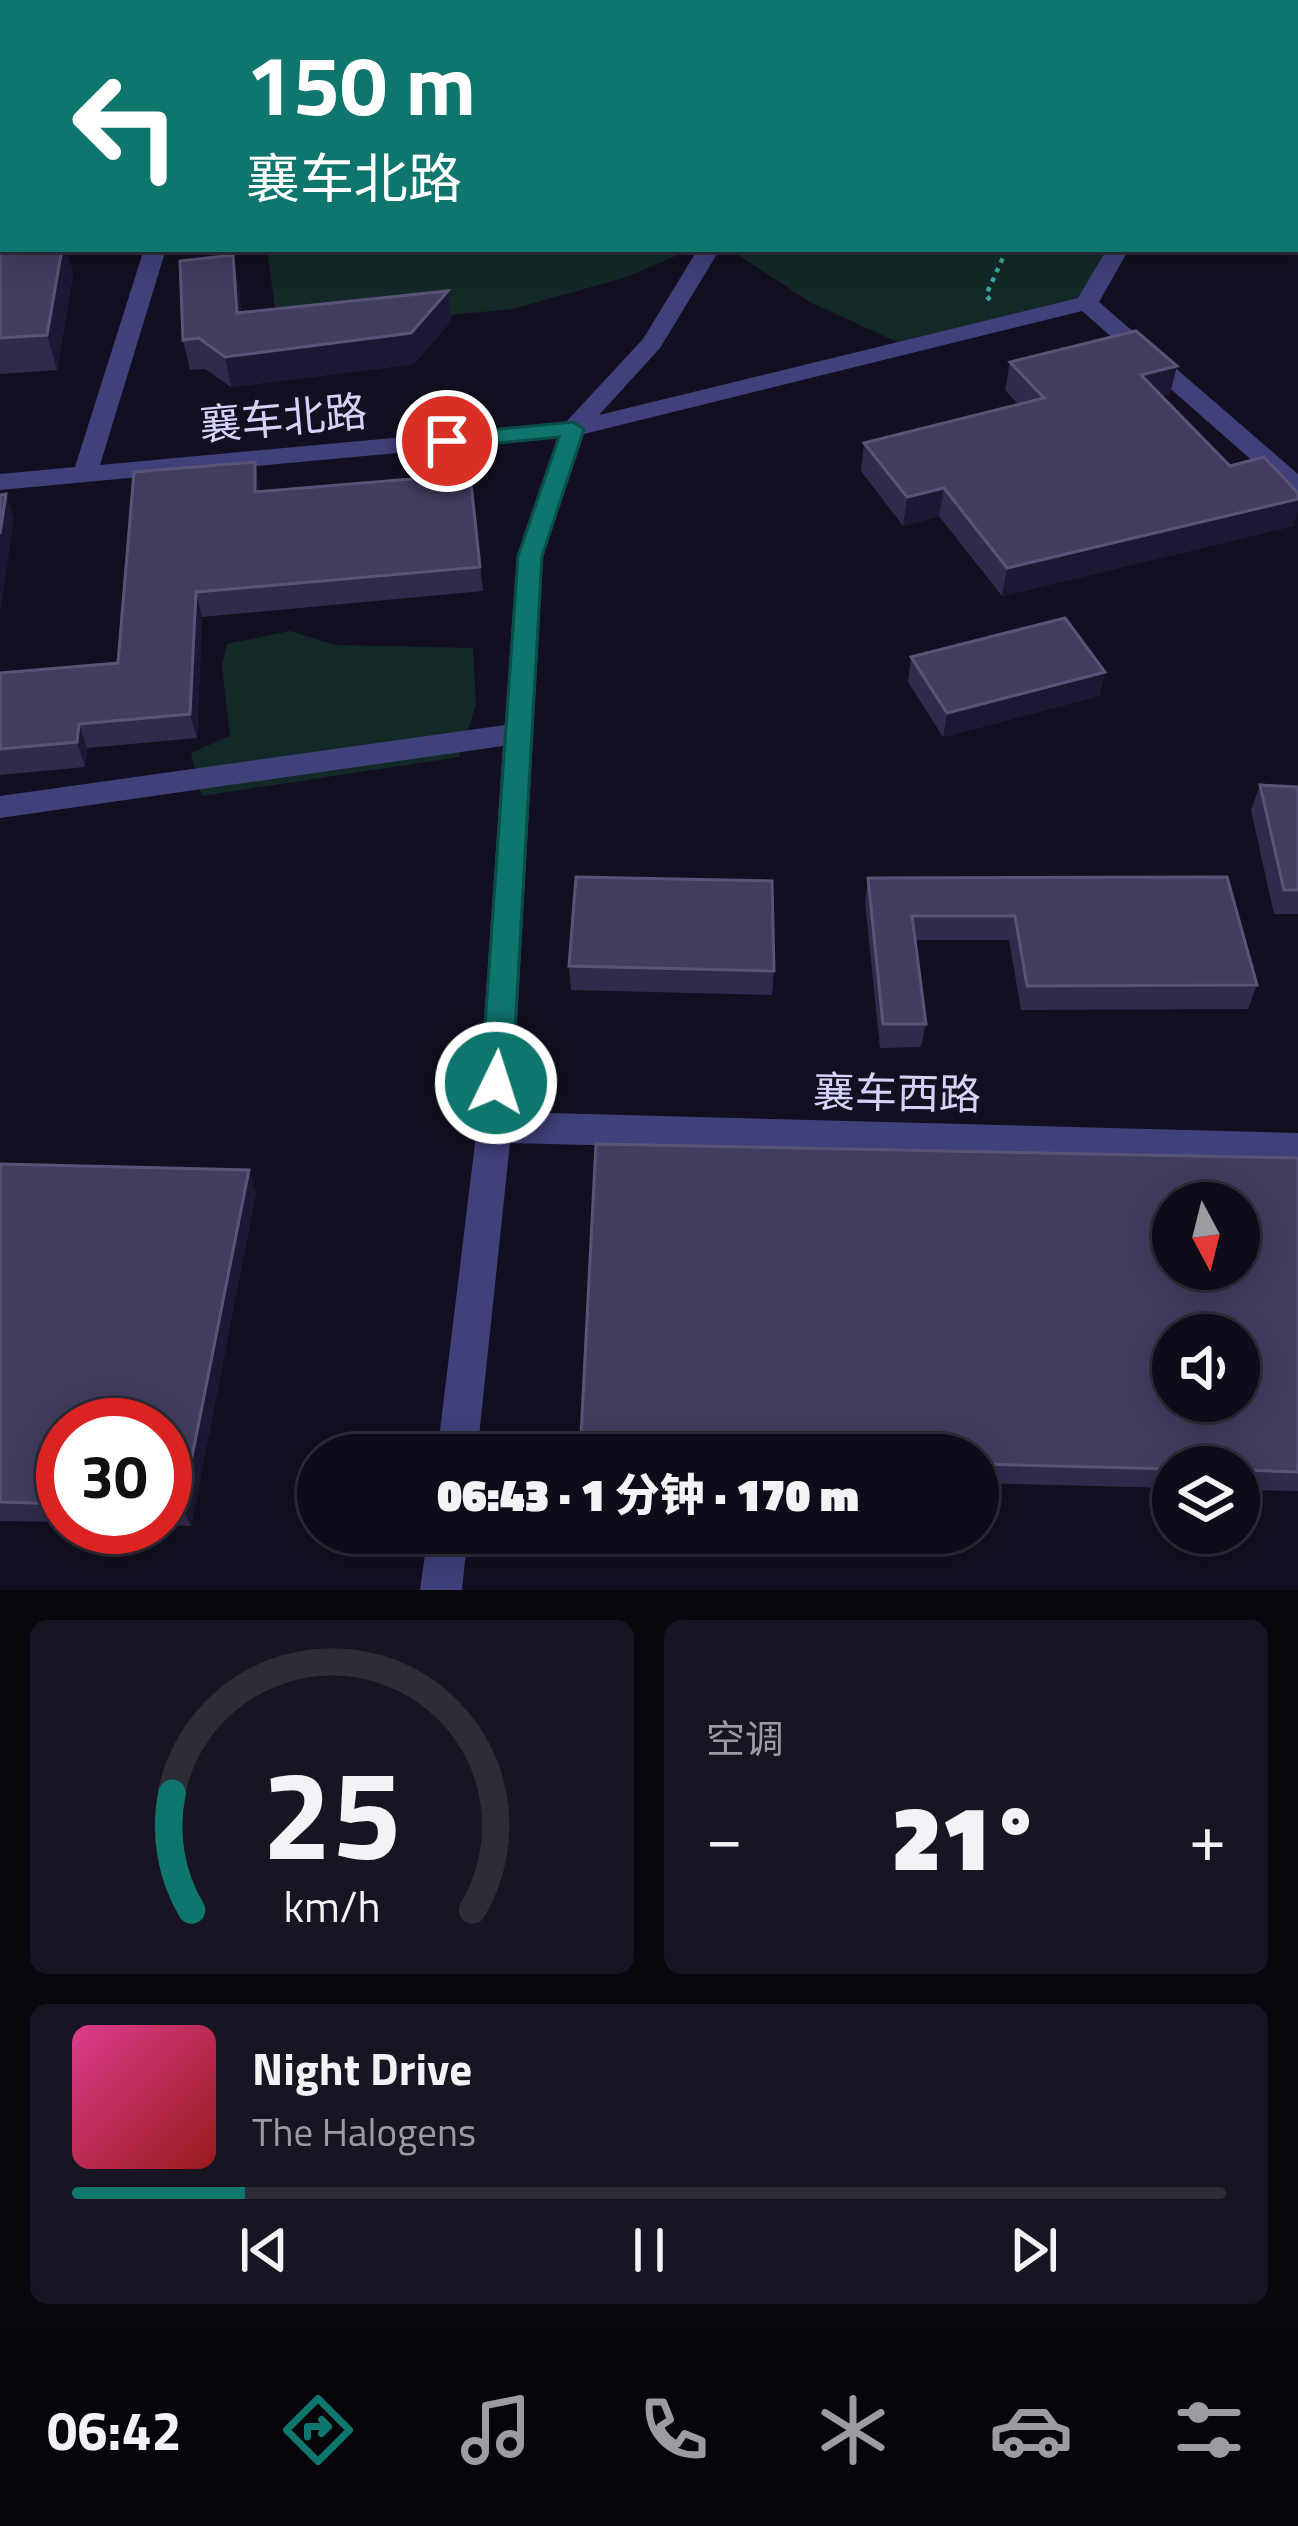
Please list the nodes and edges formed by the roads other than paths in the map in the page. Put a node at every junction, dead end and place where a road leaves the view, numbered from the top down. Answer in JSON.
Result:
{"nodes":[{"id":1,"x":154,"y":252,"type":"edge"},
{"id":2,"x":707,"y":252,"type":"edge"},
{"id":3,"x":1116,"y":252,"type":"edge"},
{"id":4,"x":1087,"y":303,"type":"junction"},
{"id":5,"x":573,"y":429,"type":"junction"},
{"id":6,"x":85,"y":474,"type":"junction"},
{"id":7,"x":0,"y":482,"type":"edge"},
{"id":8,"x":1298,"y":487,"type":"edge"},
{"id":9,"x":519,"y":733,"type":"junction"},
{"id":10,"x":0,"y":807,"type":"edge"},
{"id":11,"x":494,"y":1127,"type":"junction"},
{"id":12,"x":1298,"y":1148,"type":"edge"},
{"id":13,"x":459,"y":1434,"type":"edge"},
{"id":14,"x":445,"y":1554,"type":"edge"},
{"id":15,"x":441,"y":1590,"type":"edge"}],
"edges":[{"from":1,"to":6,"type":"street"},
{"from":2,"to":5,"type":"street"},
{"from":3,"to":4,"type":"street"},
{"from":4,"to":5,"type":"street","name":"襄车北路"},
{"from":4,"to":8,"type":"street"},
{"from":5,"to":6,"type":"street","name":"襄车北路"},
{"from":5,"to":9,"type":"street"},
{"from":6,"to":7,"type":"street","name":"襄车北路"},
{"from":9,"to":10,"type":"street"},
{"from":9,"to":11,"type":"street"},
{"from":11,"to":12,"type":"street","name":"襄车西路"},
{"from":11,"to":13,"type":"street"},
{"from":14,"to":15,"type":"street"}]}
